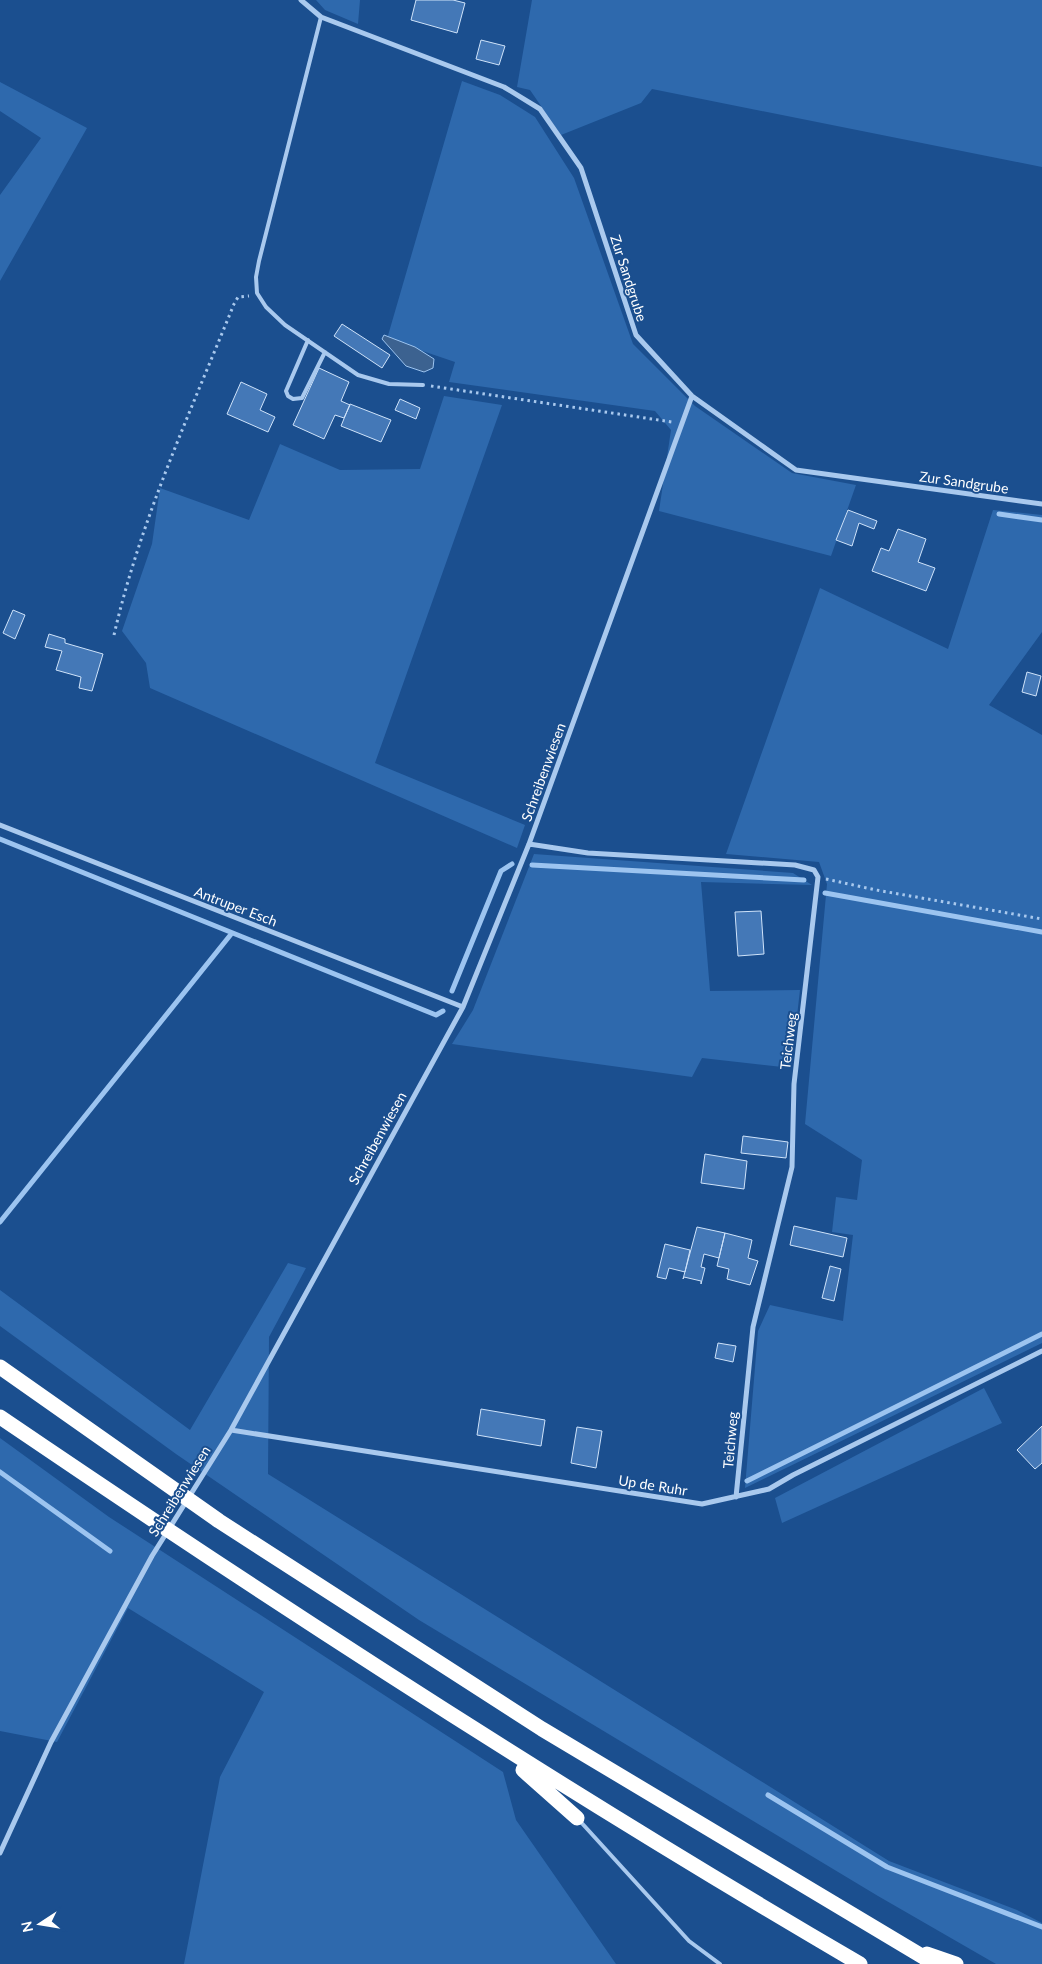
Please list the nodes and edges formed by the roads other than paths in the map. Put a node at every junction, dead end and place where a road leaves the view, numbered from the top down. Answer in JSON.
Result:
{"nodes":[{"id":1,"x":300,"y":0,"type":"edge"},
{"id":2,"x":321,"y":17,"type":"junction"},
{"id":3,"x":308,"y":340,"type":"junction"},
{"id":4,"x":325,"y":352,"type":"junction"},
{"id":5,"x":423,"y":385,"type":"road end"},
{"id":6,"x":692,"y":396,"type":"junction"},
{"id":7,"x":1042,"y":504,"type":"edge"},
{"id":8,"x":0,"y":825,"type":"edge"},
{"id":9,"x":529,"y":844,"type":"junction"},
{"id":10,"x":463,"y":1007,"type":"junction"},
{"id":11,"x":1042,"y":1351,"type":"edge"},
{"id":12,"x":0,"y":1368,"type":"edge"},
{"id":13,"x":0,"y":1417,"type":"edge"},
{"id":14,"x":231,"y":1430,"type":"junction"},
{"id":15,"x":736,"y":1497,"type":"junction"},
{"id":16,"x":492,"y":1742,"type":"junction"},
{"id":17,"x":577,"y":1818,"type":"joint"},
{"id":18,"x":0,"y":1853,"type":"edge"},
{"id":19,"x":902,"y":1945,"type":"junction"},
{"id":20,"x":720,"y":1964,"type":"edge"},
{"id":21,"x":860,"y":1964,"type":"edge"},
{"id":22,"x":935,"y":1964,"type":"edge"},
{"id":23,"x":956,"y":1964,"type":"edge"}],
"edges":[{"from":1,"to":2,"type":"street","name":"Zur Sandgrube"},
{"from":2,"to":3,"type":"lane"},
{"from":2,"to":6,"type":"street","name":"Zur Sandgrube"},
{"from":3,"to":4,"type":"lane"},
{"from":3,"to":4,"type":"lane"},
{"from":4,"to":5,"type":"lane"},
{"from":6,"to":7,"type":"street","name":"Zur Sandgrube"},
{"from":6,"to":9,"type":"street","name":"Schreibenwiesen"},
{"from":8,"to":10,"type":"street","name":"Antruper Esch"},
{"from":9,"to":10,"type":"street","name":"Schreibenwiesen"},
{"from":9,"to":15,"type":"street","name":"Teichweg"},
{"from":10,"to":14,"type":"street","name":"Schreibenwiesen"},
{"from":11,"to":15,"type":"street","name":"Up de Ruhr"},
{"from":12,"to":19,"type":"highway"},
{"from":13,"to":16,"type":"highway"},
{"from":14,"to":15,"type":"street","name":"Up de Ruhr"},
{"from":14,"to":18,"type":"street","name":"Schreibenwiesen"},
{"from":16,"to":17,"type":"highway"},
{"from":16,"to":21,"type":"highway"},
{"from":17,"to":20,"type":"lane"},
{"from":19,"to":22,"type":"highway"},
{"from":19,"to":23,"type":"highway"}]}
